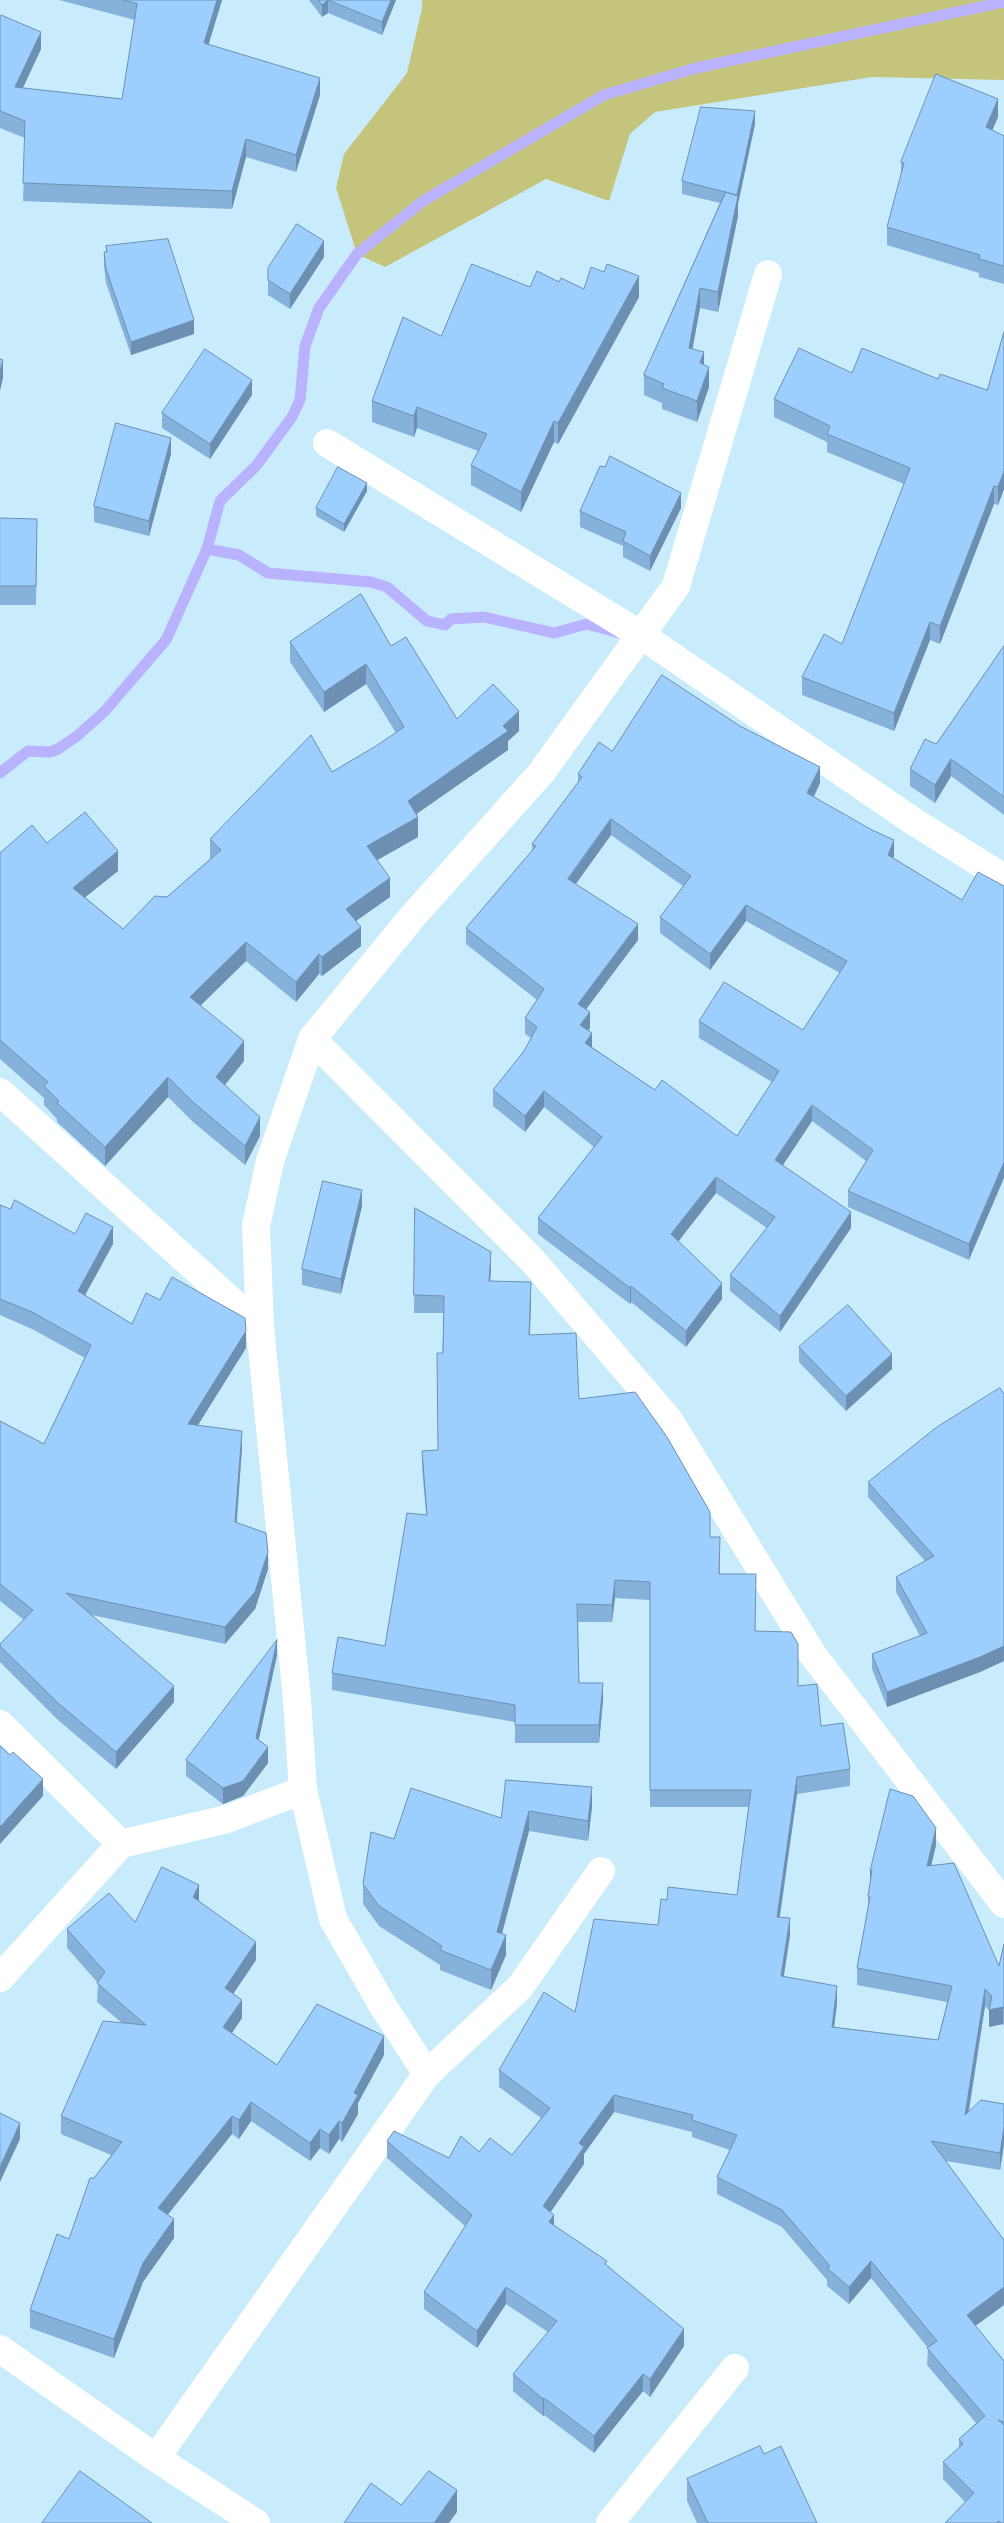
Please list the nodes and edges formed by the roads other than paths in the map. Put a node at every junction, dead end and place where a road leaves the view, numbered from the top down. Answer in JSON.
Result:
{"nodes":[{"id":1,"x":768,"y":274,"type":"dead end"},
{"id":2,"x":327,"y":443,"type":"dead end"},
{"id":3,"x":641,"y":634,"type":"junction"},
{"id":4,"x":1004,"y":878,"type":"edge"},
{"id":5,"x":312,"y":1040,"type":"junction"},
{"id":6,"x":0,"y":1092,"type":"edge"},
{"id":7,"x":260,"y":1327,"type":"junction"},
{"id":8,"x":0,"y":1724,"type":"edge"},
{"id":9,"x":303,"y":1790,"type":"junction"},
{"id":10,"x":121,"y":1844,"type":"junction"},
{"id":11,"x":601,"y":1871,"type":"dead end"},
{"id":12,"x":1004,"y":1904,"type":"edge"},
{"id":13,"x":0,"y":1978,"type":"edge"},
{"id":14,"x":427,"y":2074,"type":"junction"},
{"id":15,"x":0,"y":2349,"type":"edge"},
{"id":16,"x":735,"y":2368,"type":"dead end"},
{"id":17,"x":156,"y":2458,"type":"junction"},
{"id":18,"x":256,"y":2523,"type":"edge"},
{"id":19,"x":610,"y":2523,"type":"edge"}],
"edges":[{"from":1,"to":3,"type":"street"},
{"from":2,"to":3,"type":"street"},
{"from":3,"to":4,"type":"street"},
{"from":3,"to":5,"type":"street"},
{"from":5,"to":7,"type":"street"},
{"from":5,"to":12,"type":"street"},
{"from":6,"to":7,"type":"street"},
{"from":7,"to":9,"type":"street"},
{"from":8,"to":10,"type":"street"},
{"from":9,"to":10,"type":"street"},
{"from":9,"to":14,"type":"street"},
{"from":10,"to":13,"type":"street"},
{"from":11,"to":14,"type":"street"},
{"from":14,"to":17,"type":"street"},
{"from":15,"to":17,"type":"street"},
{"from":16,"to":19,"type":"street"},
{"from":17,"to":18,"type":"street"}]}
